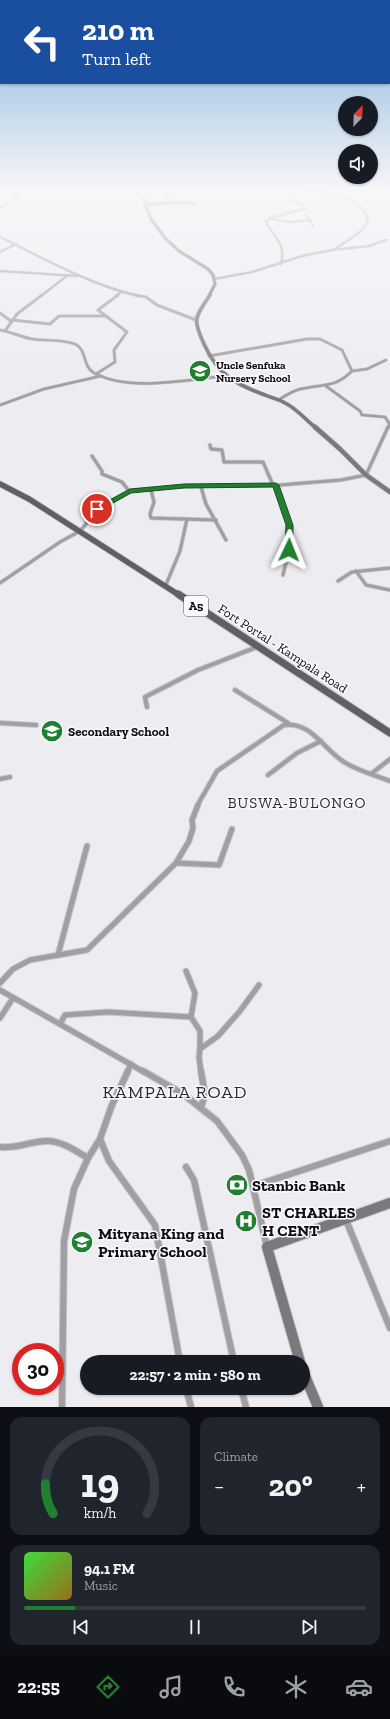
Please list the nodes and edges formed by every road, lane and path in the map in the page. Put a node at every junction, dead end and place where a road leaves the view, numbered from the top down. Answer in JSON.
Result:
{"nodes":[{"id":1,"x":39,"y":256,"type":"edge"},
{"id":2,"x":186,"y":256,"type":"edge"},
{"id":3,"x":282,"y":256,"type":"edge"},
{"id":4,"x":304,"y":256,"type":"edge"},
{"id":5,"x":280,"y":264,"type":"junction"},
{"id":6,"x":0,"y":271,"type":"edge"},
{"id":7,"x":68,"y":275,"type":"junction"},
{"id":8,"x":82,"y":277,"type":"junction"},
{"id":9,"x":214,"y":279,"type":"junction"},
{"id":10,"x":121,"y":292,"type":"junction"},
{"id":11,"x":0,"y":313,"type":"edge"},
{"id":12,"x":106,"y":316,"type":"junction"},
{"id":13,"x":11,"y":320,"type":"junction"},
{"id":14,"x":196,"y":320,"type":"junction"},
{"id":15,"x":0,"y":330,"type":"edge"},
{"id":16,"x":5,"y":331,"type":"junction"},
{"id":17,"x":209,"y":356,"type":"junction"},
{"id":18,"x":386,"y":360,"type":"dead end"},
{"id":19,"x":352,"y":371,"type":"junction"},
{"id":20,"x":96,"y":374,"type":"junction"},
{"id":21,"x":101,"y":376,"type":"junction"},
{"id":22,"x":224,"y":376,"type":"junction"},
{"id":23,"x":326,"y":386,"type":"junction"},
{"id":24,"x":280,"y":399,"type":"junction"},
{"id":25,"x":0,"y":405,"type":"edge"},
{"id":26,"x":390,"y":423,"type":"edge"},
{"id":27,"x":210,"y":445,"type":"dead end"},
{"id":28,"x":92,"y":456,"type":"dead end"},
{"id":29,"x":366,"y":475,"type":"junction"},
{"id":30,"x":0,"y":484,"type":"edge"},
{"id":31,"x":274,"y":485,"type":"junction"},
{"id":32,"x":201,"y":487,"type":"junction"},
{"id":33,"x":151,"y":490,"type":"junction"},
{"id":34,"x":130,"y":491,"type":"junction"},
{"id":35,"x":390,"y":492,"type":"edge"},
{"id":36,"x":187,"y":519,"type":"junction"},
{"id":37,"x":216,"y":520,"type":"junction"},
{"id":38,"x":80,"y":531,"type":"junction"},
{"id":39,"x":226,"y":540,"type":"dead end"},
{"id":40,"x":390,"y":568,"type":"edge"},
{"id":41,"x":356,"y":571,"type":"junction"},
{"id":42,"x":284,"y":575,"type":"dead end"},
{"id":43,"x":338,"y":581,"type":"dead end"},
{"id":44,"x":0,"y":583,"type":"edge"},
{"id":45,"x":165,"y":587,"type":"junction"},
{"id":46,"x":390,"y":590,"type":"edge"},
{"id":47,"x":257,"y":647,"type":"junction"},
{"id":48,"x":234,"y":690,"type":"dead end"},
{"id":49,"x":147,"y":707,"type":"dead end"},
{"id":50,"x":0,"y":723,"type":"edge"},
{"id":51,"x":288,"y":723,"type":"junction"},
{"id":52,"x":36,"y":725,"type":"dead end"},
{"id":53,"x":390,"y":733,"type":"edge"},
{"id":54,"x":321,"y":741,"type":"junction"},
{"id":55,"x":390,"y":759,"type":"edge"},
{"id":56,"x":372,"y":774,"type":"junction"},
{"id":57,"x":268,"y":775,"type":"dead end"},
{"id":58,"x":10,"y":777,"type":"dead end"},
{"id":59,"x":0,"y":779,"type":"edge"},
{"id":60,"x":390,"y":781,"type":"edge"},
{"id":61,"x":232,"y":829,"type":"dead end"},
{"id":62,"x":87,"y":846,"type":"dead end"},
{"id":63,"x":176,"y":863,"type":"junction"},
{"id":64,"x":58,"y":955,"type":"junction"},
{"id":65,"x":186,"y":971,"type":"dead end"},
{"id":66,"x":0,"y":983,"type":"edge"},
{"id":67,"x":259,"y":985,"type":"dead end"},
{"id":68,"x":0,"y":990,"type":"edge"},
{"id":69,"x":13,"y":998,"type":"junction"},
{"id":70,"x":191,"y":1017,"type":"junction"},
{"id":71,"x":0,"y":1018,"type":"edge"},
{"id":72,"x":60,"y":1024,"type":"junction"},
{"id":73,"x":200,"y":1049,"type":"junction"},
{"id":74,"x":131,"y":1064,"type":"junction"},
{"id":75,"x":201,"y":1107,"type":"junction"},
{"id":76,"x":100,"y":1139,"type":"junction"},
{"id":77,"x":390,"y":1141,"type":"edge"},
{"id":78,"x":0,"y":1147,"type":"edge"},
{"id":79,"x":88,"y":1158,"type":"junction"},
{"id":80,"x":186,"y":1167,"type":"dead end"},
{"id":81,"x":254,"y":1186,"type":"junction"},
{"id":82,"x":390,"y":1203,"type":"edge"},
{"id":83,"x":346,"y":1220,"type":"junction"},
{"id":84,"x":267,"y":1247,"type":"junction"},
{"id":85,"x":390,"y":1328,"type":"edge"},
{"id":86,"x":179,"y":1355,"type":"edge"},
{"id":87,"x":232,"y":1355,"type":"edge"},
{"id":88,"x":298,"y":1355,"type":"edge"},
{"id":89,"x":310,"y":1388,"type":"edge"},
{"id":90,"x":188,"y":1395,"type":"edge"},
{"id":91,"x":243,"y":1395,"type":"edge"},
{"id":92,"x":62,"y":1407,"type":"edge"},
{"id":93,"x":191,"y":1407,"type":"edge"},
{"id":94,"x":246,"y":1407,"type":"edge"},
{"id":95,"x":318,"y":1407,"type":"edge"}],
"edges":[{"from":1,"to":8,"type":"street"},
{"from":2,"to":9,"type":"street"},
{"from":3,"to":5,"type":"street"},
{"from":4,"to":5,"type":"street"},
{"from":5,"to":9,"type":"street"},
{"from":6,"to":7,"type":"street"},
{"from":7,"to":8,"type":"street"},
{"from":7,"to":13,"type":"street"},
{"from":8,"to":10,"type":"street"},
{"from":9,"to":14,"type":"street"},
{"from":10,"to":12,"type":"street"},
{"from":10,"to":14,"type":"street"},
{"from":11,"to":13,"type":"street"},
{"from":12,"to":13,"type":"street"},
{"from":12,"to":20,"type":"street"},
{"from":13,"to":16,"type":"street"},
{"from":14,"to":17,"type":"street"},
{"from":15,"to":16,"type":"street"},
{"from":16,"to":20,"type":"street"},
{"from":17,"to":19,"type":"street"},
{"from":17,"to":22,"type":"street"},
{"from":18,"to":19,"type":"street"},
{"from":19,"to":23,"type":"street"},
{"from":20,"to":21,"type":"street"},
{"from":21,"to":22,"type":"street"},
{"from":21,"to":25,"type":"street"},
{"from":22,"to":24,"type":"street"},
{"from":23,"to":24,"type":"street"},
{"from":23,"to":26,"type":"street"},
{"from":24,"to":29,"type":"street"},
{"from":26,"to":29,"type":"street"},
{"from":27,"to":31,"type":"street"},
{"from":28,"to":34,"type":"street"},
{"from":29,"to":31,"type":"street"},
{"from":29,"to":35,"type":"street"},
{"from":30,"to":38,"type":"main road","name":"Fort Portal - Kampala Road","number":"A5"},
{"from":31,"to":32,"type":"street"},
{"from":31,"to":42,"type":"street"},
{"from":32,"to":33,"type":"street"},
{"from":32,"to":37,"type":"street"},
{"from":33,"to":34,"type":"street"},
{"from":33,"to":36,"type":"street"},
{"from":34,"to":38,"type":"street"},
{"from":36,"to":37,"type":"street"},
{"from":36,"to":45,"type":"street"},
{"from":37,"to":39,"type":"street"},
{"from":38,"to":44,"type":"street"},
{"from":38,"to":45,"type":"main road","name":"Fort Portal - Kampala Road","number":"A5"},
{"from":40,"to":41,"type":"street"},
{"from":41,"to":43,"type":"street"},
{"from":41,"to":46,"type":"street"},
{"from":45,"to":47,"type":"main road","name":"Fort Portal - Kampala Road","number":"A5"},
{"from":47,"to":49,"type":"street"},
{"from":47,"to":53,"type":"main road","name":"Fort Portal - Kampala Road","number":"A5"},
{"from":48,"to":51,"type":"street"},
{"from":50,"to":52,"type":"street"},
{"from":51,"to":54,"type":"street"},
{"from":51,"to":63,"type":"street"},
{"from":54,"to":56,"type":"street"},
{"from":54,"to":57,"type":"street"},
{"from":55,"to":56,"type":"street"},
{"from":56,"to":60,"type":"street"},
{"from":58,"to":59,"type":"street"},
{"from":61,"to":63,"type":"street"},
{"from":62,"to":64,"type":"street"},
{"from":63,"to":64,"type":"street"},
{"from":64,"to":66,"type":"street"},
{"from":65,"to":70,"type":"street"},
{"from":67,"to":73,"type":"street"},
{"from":68,"to":69,"type":"street"},
{"from":69,"to":71,"type":"street"},
{"from":69,"to":72,"type":"street"},
{"from":70,"to":72,"type":"street"},
{"from":70,"to":73,"type":"street"},
{"from":72,"to":74,"type":"street"},
{"from":73,"to":75,"type":"street"},
{"from":74,"to":75,"type":"street"},
{"from":74,"to":76,"type":"street"},
{"from":75,"to":81,"type":"street"},
{"from":76,"to":79,"type":"street"},
{"from":76,"to":86,"type":"street"},
{"from":77,"to":81,"type":"street"},
{"from":78,"to":79,"type":"street"},
{"from":79,"to":92,"type":"street"},
{"from":80,"to":87,"type":"street"},
{"from":81,"to":84,"type":"street"},
{"from":82,"to":83,"type":"street"},
{"from":83,"to":84,"type":"street"},
{"from":83,"to":85,"type":"street"},
{"from":84,"to":88,"type":"street"},
{"from":89,"to":95,"type":"street"},
{"from":90,"to":93,"type":"street"},
{"from":91,"to":94,"type":"street"}]}
